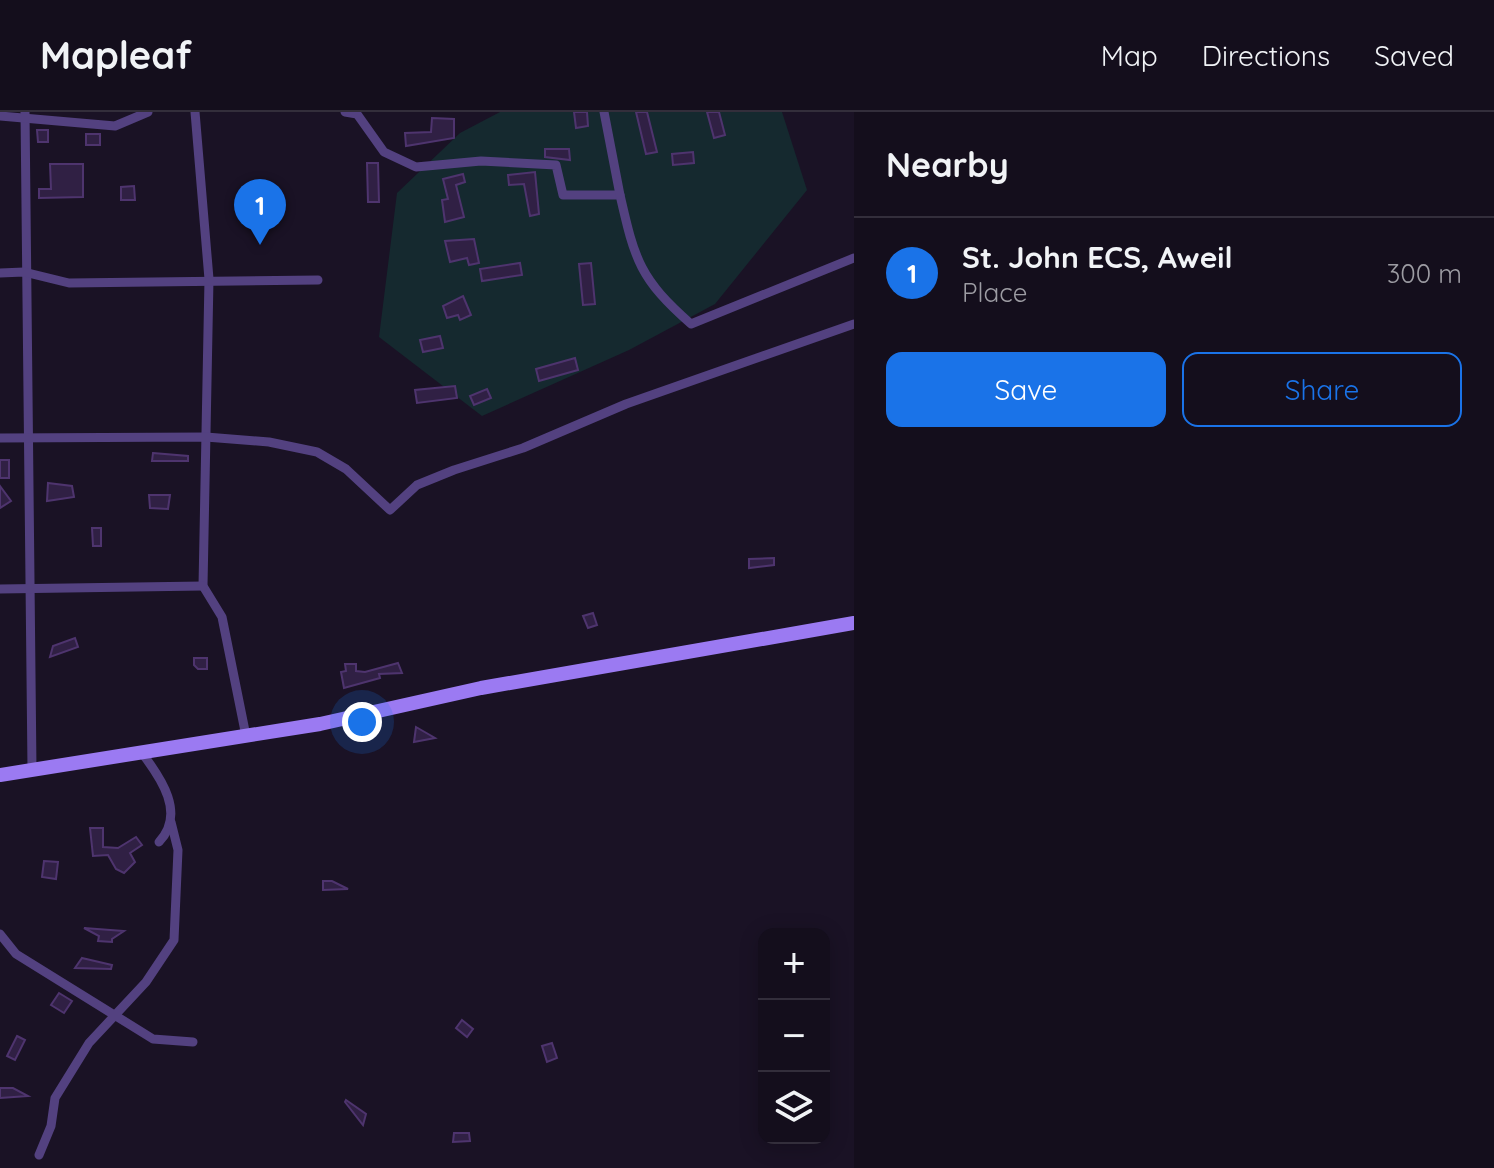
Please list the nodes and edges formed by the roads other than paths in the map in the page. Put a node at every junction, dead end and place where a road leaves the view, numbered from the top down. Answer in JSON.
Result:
{"nodes":[{"id":1,"x":148,"y":112,"type":"edge"},
{"id":2,"x":195,"y":112,"type":"edge"},
{"id":3,"x":345,"y":112,"type":"edge"},
{"id":4,"x":604,"y":112,"type":"edge"},
{"id":5,"x":26,"y":114,"type":"edge"},
{"id":6,"x":0,"y":116,"type":"edge"},
{"id":7,"x":620,"y":195,"type":"junction"},
{"id":8,"x":854,"y":258,"type":"edge"},
{"id":9,"x":24,"y":272,"type":"junction"},
{"id":10,"x":0,"y":273,"type":"edge"},
{"id":11,"x":209,"y":279,"type":"junction"},
{"id":12,"x":318,"y":280,"type":"dead end"},
{"id":13,"x":854,"y":324,"type":"edge"},
{"id":14,"x":206,"y":437,"type":"junction"},
{"id":15,"x":0,"y":438,"type":"edge"},
{"id":16,"x":28,"y":439,"type":"junction"},
{"id":17,"x":203,"y":586,"type":"junction"},
{"id":18,"x":0,"y":589,"type":"edge"},
{"id":19,"x":29,"y":589,"type":"junction"},
{"id":20,"x":854,"y":623,"type":"edge"},
{"id":21,"x":246,"y":736,"type":"junction"},
{"id":22,"x":142,"y":753,"type":"junction"},
{"id":23,"x":32,"y":769,"type":"junction"},
{"id":24,"x":0,"y":775,"type":"edge"},
{"id":25,"x":171,"y":822,"type":"junction"},
{"id":26,"x":159,"y":842,"type":"dead end"},
{"id":27,"x":0,"y":934,"type":"edge"},
{"id":28,"x":114,"y":1016,"type":"junction"},
{"id":29,"x":193,"y":1042,"type":"dead end"},
{"id":30,"x":39,"y":1155,"type":"dead end"}],
"edges":[{"from":1,"to":5,"type":"street"},
{"from":2,"to":11,"type":"street"},
{"from":3,"to":7,"type":"street"},
{"from":4,"to":7,"type":"street"},
{"from":5,"to":6,"type":"street"},
{"from":5,"to":9,"type":"street"},
{"from":7,"to":8,"type":"street"},
{"from":9,"to":10,"type":"street"},
{"from":9,"to":11,"type":"street"},
{"from":9,"to":16,"type":"street"},
{"from":11,"to":12,"type":"street"},
{"from":11,"to":14,"type":"street"},
{"from":13,"to":14,"type":"street"},
{"from":14,"to":16,"type":"street"},
{"from":14,"to":17,"type":"street"},
{"from":15,"to":16,"type":"street"},
{"from":16,"to":19,"type":"street"},
{"from":17,"to":19,"type":"street"},
{"from":17,"to":21,"type":"street"},
{"from":18,"to":19,"type":"street"},
{"from":19,"to":23,"type":"street"},
{"from":20,"to":21,"type":"street"},
{"from":21,"to":22,"type":"street"},
{"from":22,"to":23,"type":"street"},
{"from":22,"to":25,"type":"street"},
{"from":23,"to":24,"type":"street"},
{"from":25,"to":26,"type":"street"},
{"from":25,"to":28,"type":"street"},
{"from":27,"to":28,"type":"street"},
{"from":28,"to":29,"type":"street"},
{"from":28,"to":30,"type":"street"}]}
